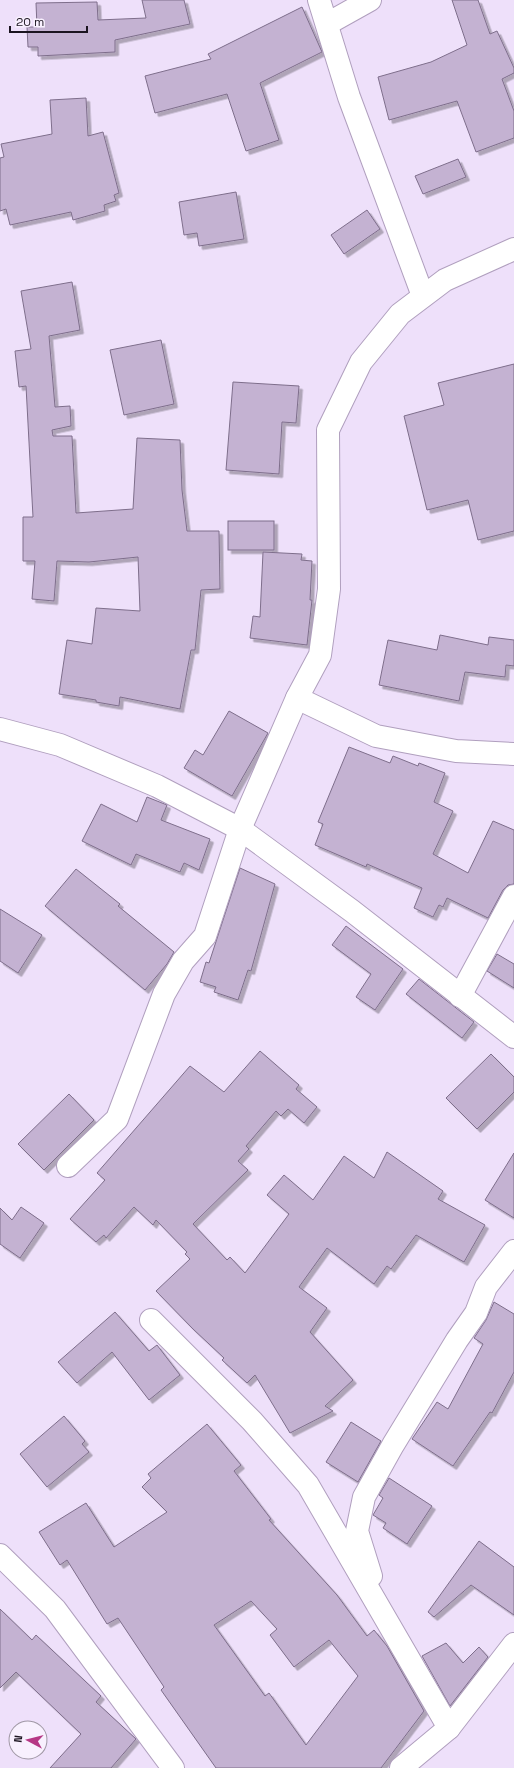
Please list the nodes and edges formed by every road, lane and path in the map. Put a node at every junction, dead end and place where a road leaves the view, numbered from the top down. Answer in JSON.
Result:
{"nodes":[{"id":1,"x":319,"y":0,"type":"edge"},
{"id":2,"x":370,"y":0,"type":"edge"},
{"id":3,"x":327,"y":24,"type":"junction"},
{"id":4,"x":514,"y":249,"type":"edge"},
{"id":5,"x":423,"y":296,"type":"junction"},
{"id":6,"x":298,"y":698,"type":"junction"},
{"id":7,"x":0,"y":729,"type":"edge"},
{"id":8,"x":514,"y":754,"type":"edge"},
{"id":9,"x":240,"y":829,"type":"junction"},
{"id":10,"x":514,"y":896,"type":"edge"},
{"id":11,"x":460,"y":996,"type":"junction"},
{"id":12,"x":514,"y":1037,"type":"edge"},
{"id":13,"x":68,"y":1166,"type":"dead end"},
{"id":14,"x":514,"y":1251,"type":"edge"},
{"id":15,"x":151,"y":1320,"type":"dead end"},
{"id":16,"x":0,"y":1555,"type":"edge"},
{"id":17,"x":383,"y":1613,"type":"junction"},
{"id":18,"x":514,"y":1644,"type":"edge"},
{"id":19,"x":449,"y":1728,"type":"junction"},
{"id":20,"x":173,"y":1768,"type":"edge"},
{"id":21,"x":401,"y":1768,"type":"edge"}],
"edges":[{"from":1,"to":3,"type":"street"},
{"from":2,"to":3,"type":"street"},
{"from":3,"to":5,"type":"street"},
{"from":4,"to":5,"type":"street"},
{"from":5,"to":6,"type":"street"},
{"from":6,"to":8,"type":"street"},
{"from":6,"to":9,"type":"street"},
{"from":7,"to":9,"type":"street"},
{"from":9,"to":11,"type":"street"},
{"from":9,"to":13,"type":"street"},
{"from":10,"to":11,"type":"street"},
{"from":11,"to":12,"type":"street"},
{"from":14,"to":17,"type":"street"},
{"from":15,"to":17,"type":"street"},
{"from":16,"to":20,"type":"street"},
{"from":17,"to":19,"type":"street"},
{"from":18,"to":19,"type":"street"},
{"from":19,"to":21,"type":"street"}]}
